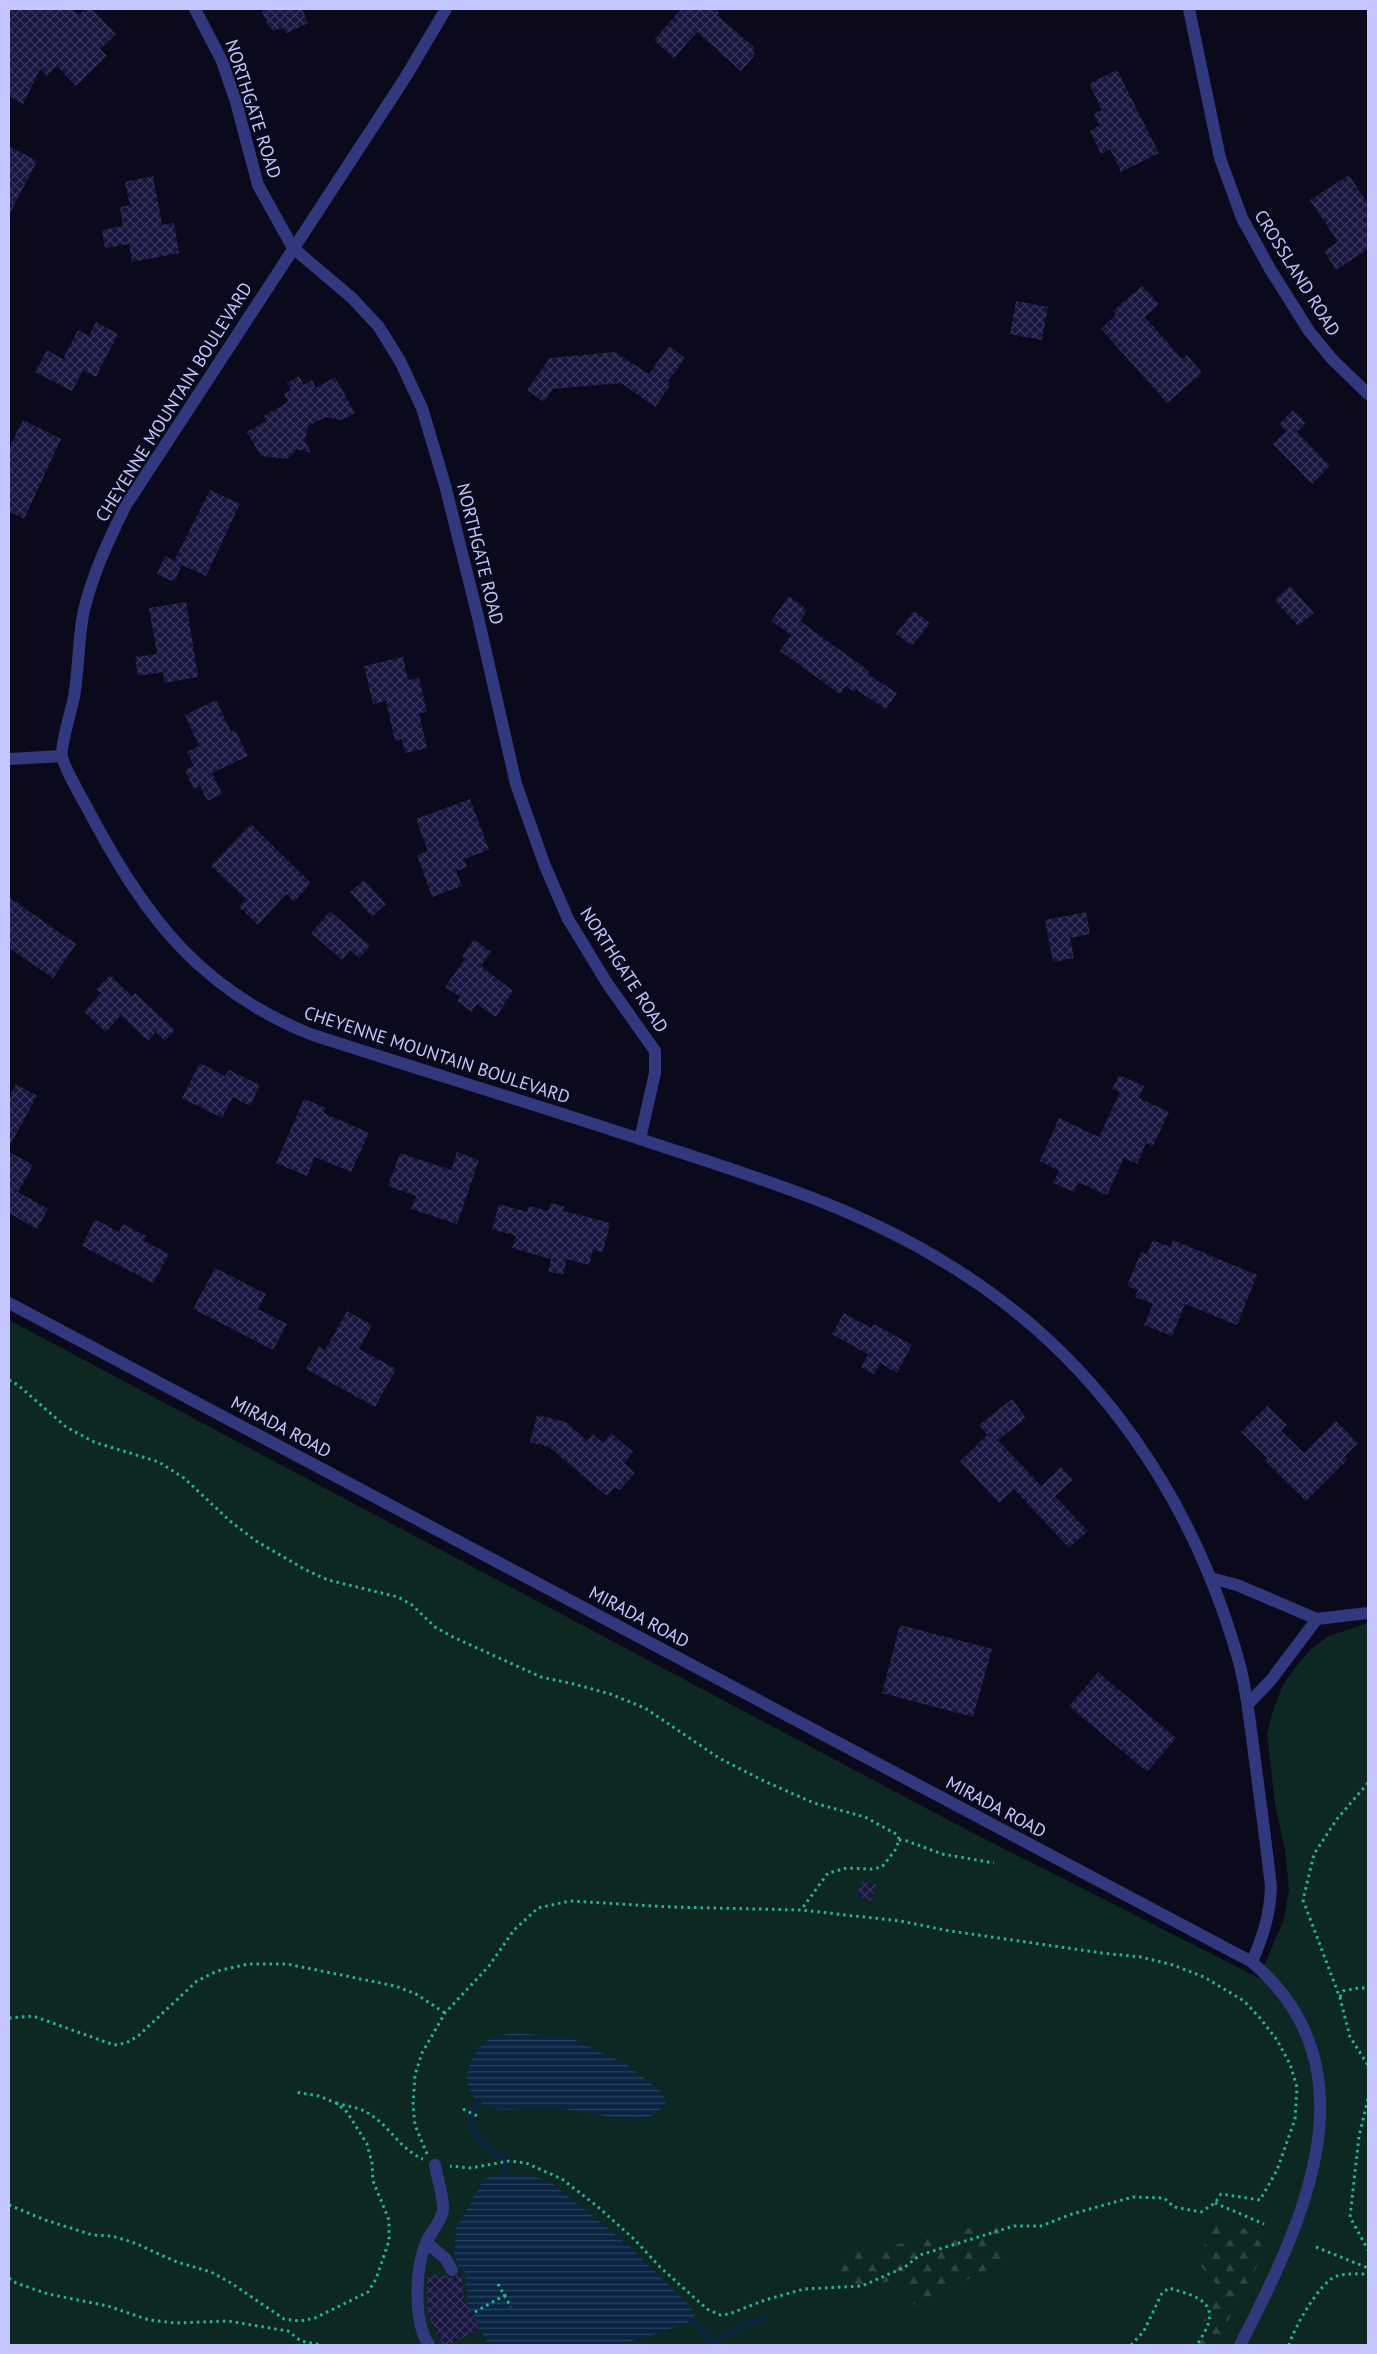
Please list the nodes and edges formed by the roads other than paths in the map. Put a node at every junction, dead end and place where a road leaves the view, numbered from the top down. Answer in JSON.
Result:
{"nodes":[{"id":1,"x":195,"y":9,"type":"edge"},
{"id":2,"x":446,"y":9,"type":"edge"},
{"id":3,"x":1189,"y":9,"type":"edge"},
{"id":4,"x":293,"y":248,"type":"junction"},
{"id":5,"x":1368,"y":394,"type":"edge"},
{"id":6,"x":62,"y":756,"type":"junction"},
{"id":7,"x":9,"y":759,"type":"edge"},
{"id":8,"x":640,"y":1139,"type":"junction"},
{"id":9,"x":9,"y":1303,"type":"edge"},
{"id":10,"x":1211,"y":1578,"type":"junction"},
{"id":11,"x":1368,"y":1613,"type":"edge"},
{"id":12,"x":1317,"y":1619,"type":"junction"},
{"id":13,"x":1248,"y":1704,"type":"junction"},
{"id":14,"x":1252,"y":1962,"type":"junction"},
{"id":15,"x":435,"y":2165,"type":"road end"},
{"id":16,"x":426,"y":2242,"type":"junction"},
{"id":17,"x":452,"y":2270,"type":"dead end"},
{"id":18,"x":429,"y":2345,"type":"edge"},
{"id":19,"x":1240,"y":2345,"type":"edge"}],
"edges":[{"from":1,"to":4,"type":"street","name":"NORTHGATE ROAD"},
{"from":2,"to":4,"type":"street","name":"CHEYENNE MOUNTAIN BOULEVARD"},
{"from":3,"to":5,"type":"street","name":"CROSSLAND ROAD"},
{"from":4,"to":6,"type":"street","name":"CHEYENNE MOUNTAIN BOULEVARD"},
{"from":4,"to":8,"type":"street","name":"NORTHGATE ROAD"},
{"from":6,"to":7,"type":"street"},
{"from":6,"to":8,"type":"street","name":"CHEYENNE MOUNTAIN BOULEVARD"},
{"from":8,"to":10,"type":"street","name":"CHEYENNE MOUNTAIN BOULEVARD"},
{"from":9,"to":14,"type":"street","name":"MIRADA ROAD"},
{"from":10,"to":12,"type":"street"},
{"from":10,"to":13,"type":"street","name":"CHEYENNE MOUNTAIN BOULEVARD"},
{"from":11,"to":12,"type":"street"},
{"from":12,"to":13,"type":"street"},
{"from":13,"to":14,"type":"street","name":"CHEYENNE MOUNTAIN BOULEVARD"},
{"from":14,"to":19,"type":"street","name":"MIRADA ROAD"},
{"from":15,"to":16,"type":"street"},
{"from":16,"to":17,"type":"street"},
{"from":16,"to":18,"type":"street"}]}
